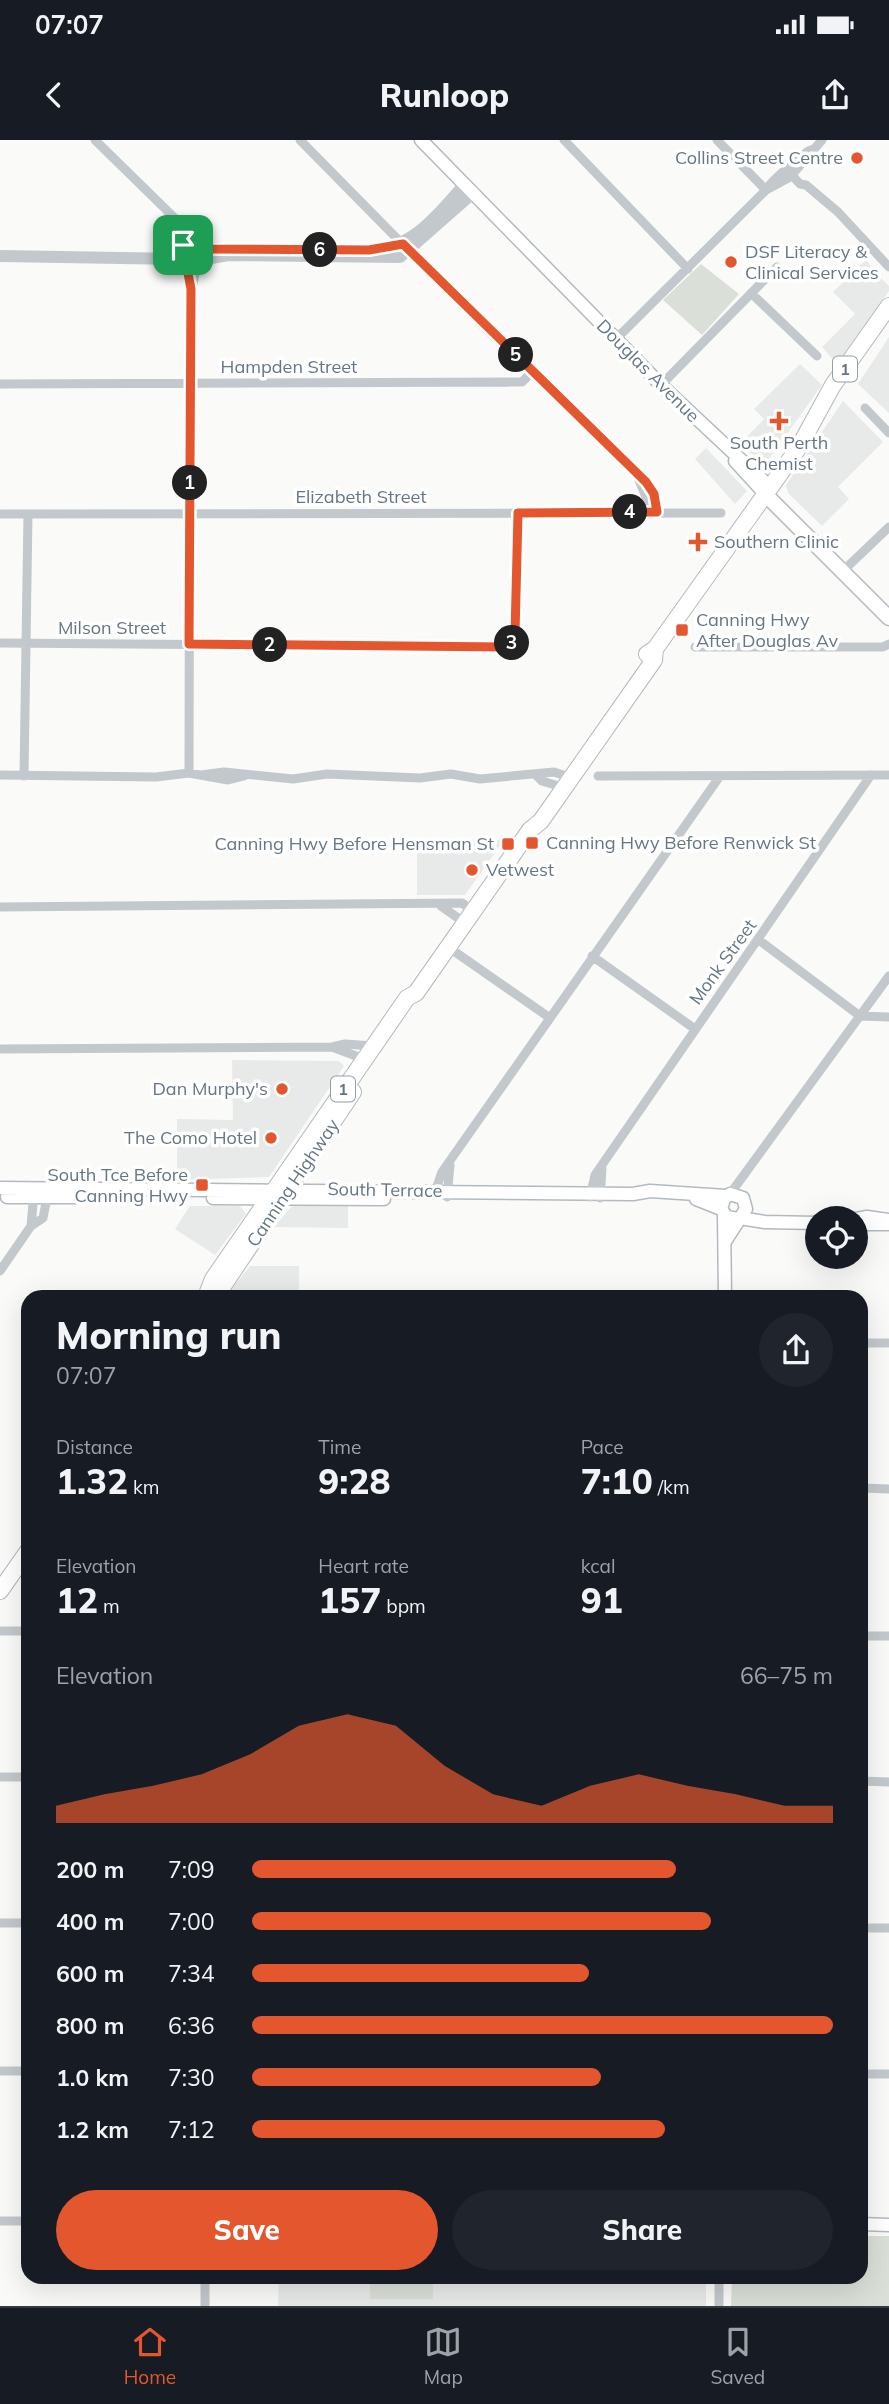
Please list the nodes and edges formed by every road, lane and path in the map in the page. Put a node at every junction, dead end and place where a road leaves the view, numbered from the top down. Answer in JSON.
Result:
{"nodes":[{"id":1,"x":95,"y":140,"type":"edge"},
{"id":2,"x":300,"y":140,"type":"edge"},
{"id":3,"x":414,"y":140,"type":"edge"},
{"id":4,"x":421,"y":140,"type":"edge"},
{"id":5,"x":564,"y":140,"type":"edge"},
{"id":6,"x":717,"y":140,"type":"edge"},
{"id":7,"x":821,"y":140,"type":"edge"},
{"id":8,"x":793,"y":171,"type":"junction"},
{"id":9,"x":467,"y":190,"type":"junction"},
{"id":10,"x":766,"y":190,"type":"junction"},
{"id":11,"x":406,"y":248,"type":"junction"},
{"id":12,"x":0,"y":249,"type":"edge"},
{"id":13,"x":190,"y":253,"type":"junction"},
{"id":14,"x":0,"y":256,"type":"edge"},
{"id":15,"x":777,"y":267,"type":"dead end"},
{"id":16,"x":889,"y":267,"type":"edge"},
{"id":17,"x":688,"y":269,"type":"junction"},
{"id":18,"x":751,"y":293,"type":"junction"},
{"id":19,"x":889,"y":306,"type":"edge"},
{"id":20,"x":889,"y":323,"type":"edge"},
{"id":21,"x":615,"y":340,"type":"junction"},
{"id":22,"x":817,"y":356,"type":"dead end"},
{"id":23,"x":533,"y":371,"type":"junction"},
{"id":24,"x":189,"y":383,"type":"junction"},
{"id":25,"x":0,"y":384,"type":"edge"},
{"id":26,"x":661,"y":385,"type":"junction"},
{"id":27,"x":864,"y":408,"type":"dead end"},
{"id":28,"x":889,"y":433,"type":"edge"},
{"id":29,"x":806,"y":436,"type":"junction"},
{"id":30,"x":637,"y":476,"type":"junction"},
{"id":31,"x":768,"y":492,"type":"junction"},
{"id":32,"x":646,"y":512,"type":"junction"},
{"id":33,"x":657,"y":512,"type":"junction"},
{"id":34,"x":190,"y":513,"type":"junction"},
{"id":35,"x":518,"y":513,"type":"junction"},
{"id":36,"x":722,"y":513,"type":"dead end"},
{"id":37,"x":0,"y":514,"type":"edge"},
{"id":38,"x":28,"y":514,"type":"junction"},
{"id":39,"x":889,"y":527,"type":"edge"},
{"id":40,"x":844,"y":570,"type":"junction"},
{"id":41,"x":889,"y":618,"type":"edge"},
{"id":42,"x":0,"y":643,"type":"edge"},
{"id":43,"x":27,"y":644,"type":"junction"},
{"id":44,"x":189,"y":644,"type":"junction"},
{"id":45,"x":889,"y":644,"type":"edge"},
{"id":46,"x":695,"y":647,"type":"dead end"},
{"id":47,"x":189,"y":774,"type":"junction"},
{"id":48,"x":0,"y":775,"type":"edge"},
{"id":49,"x":871,"y":775,"type":"junction"},
{"id":50,"x":889,"y":775,"type":"edge"},
{"id":51,"x":24,"y":776,"type":"junction"},
{"id":52,"x":598,"y":776,"type":"dead end"},
{"id":53,"x":720,"y":776,"type":"junction"},
{"id":54,"x":564,"y":782,"type":"junction"},
{"id":55,"x":441,"y":906,"type":"junction"},
{"id":56,"x":0,"y":908,"type":"edge"},
{"id":57,"x":469,"y":917,"type":"junction"},
{"id":58,"x":759,"y":940,"type":"junction"},
{"id":59,"x":448,"y":947,"type":"junction"},
{"id":60,"x":592,"y":956,"type":"junction"},
{"id":61,"x":889,"y":976,"type":"edge"},
{"id":62,"x":416,"y":993,"type":"junction"},
{"id":63,"x":860,"y":1016,"type":"junction"},
{"id":64,"x":889,"y":1017,"type":"edge"},
{"id":65,"x":550,"y":1018,"type":"junction"},
{"id":66,"x":695,"y":1029,"type":"junction"},
{"id":67,"x":332,"y":1047,"type":"junction"},
{"id":68,"x":0,"y":1049,"type":"edge"},
{"id":69,"x":368,"y":1053,"type":"junction"},
{"id":70,"x":0,"y":1188,"type":"edge"},
{"id":71,"x":41,"y":1193,"type":"junction"},
{"id":72,"x":279,"y":1194,"type":"junction"},
{"id":73,"x":441,"y":1194,"type":"junction"},
{"id":74,"x":0,"y":1196,"type":"edge"},
{"id":75,"x":595,"y":1196,"type":"junction"},
{"id":76,"x":737,"y":1205,"type":"junction"},
{"id":77,"x":723,"y":1212,"type":"junction"},
{"id":78,"x":805,"y":1221,"type":"edge"},
{"id":79,"x":868,"y":1222,"type":"edge"},
{"id":80,"x":889,"y":1222,"type":"edge"},
{"id":81,"x":726,"y":1240,"type":"junction"},
{"id":82,"x":0,"y":1271,"type":"edge"},
{"id":83,"x":217,"y":1290,"type":"edge"},
{"id":84,"x":725,"y":1290,"type":"edge"},
{"id":85,"x":868,"y":1343,"type":"edge"},
{"id":86,"x":889,"y":1343,"type":"edge"},
{"id":87,"x":868,"y":1488,"type":"edge"},
{"id":88,"x":889,"y":1489,"type":"edge"},
{"id":89,"x":21,"y":1561,"type":"edge"},
{"id":90,"x":0,"y":1591,"type":"edge"},
{"id":91,"x":0,"y":1631,"type":"edge"},
{"id":92,"x":21,"y":1631,"type":"edge"},
{"id":93,"x":868,"y":1636,"type":"edge"},
{"id":94,"x":889,"y":1636,"type":"edge"},
{"id":95,"x":0,"y":1777,"type":"edge"},
{"id":96,"x":21,"y":1777,"type":"edge"},
{"id":97,"x":868,"y":1782,"type":"edge"},
{"id":98,"x":889,"y":1782,"type":"edge"},
{"id":99,"x":0,"y":1923,"type":"edge"},
{"id":100,"x":21,"y":1923,"type":"edge"},
{"id":101,"x":868,"y":1928,"type":"edge"},
{"id":102,"x":889,"y":1928,"type":"edge"},
{"id":103,"x":0,"y":2071,"type":"edge"},
{"id":104,"x":21,"y":2071,"type":"edge"},
{"id":105,"x":868,"y":2074,"type":"edge"},
{"id":106,"x":889,"y":2074,"type":"edge"},
{"id":107,"x":0,"y":2221,"type":"edge"},
{"id":108,"x":21,"y":2221,"type":"edge"},
{"id":109,"x":868,"y":2224,"type":"edge"},
{"id":110,"x":889,"y":2225,"type":"edge"},
{"id":111,"x":205,"y":2284,"type":"edge"},
{"id":112,"x":719,"y":2284,"type":"edge"},
{"id":113,"x":205,"y":2306,"type":"edge"},
{"id":114,"x":719,"y":2306,"type":"edge"}],
"edges":[{"from":1,"to":13,"type":"street"},
{"from":2,"to":11,"type":"street"},
{"from":3,"to":9,"type":"main road","name":"Douglas Avenue"},
{"from":4,"to":9,"type":"main road","name":"Douglas Avenue"},
{"from":5,"to":17,"type":"street"},
{"from":6,"to":10,"type":"street"},
{"from":7,"to":8,"type":"street"},
{"from":8,"to":10,"type":"street"},
{"from":8,"to":16,"type":"street"},
{"from":9,"to":11,"type":"street"},
{"from":9,"to":21,"type":"main road","name":"Douglas Avenue"},
{"from":10,"to":17,"type":"street"},
{"from":11,"to":13,"type":"street"},
{"from":11,"to":23,"type":"street"},
{"from":12,"to":13,"type":"street"},
{"from":13,"to":14,"type":"street"},
{"from":13,"to":24,"type":"street"},
{"from":15,"to":18,"type":"street"},
{"from":17,"to":21,"type":"street"},
{"from":18,"to":22,"type":"street"},
{"from":18,"to":26,"type":"street"},
{"from":19,"to":29,"type":"highway","name":"Canning Highway","number":"1"},
{"from":20,"to":29,"type":"highway","name":"Canning Highway","number":"1"},
{"from":21,"to":26,"type":"main road","name":"Douglas Avenue"},
{"from":23,"to":24,"type":"street","name":"Hampden Street"},
{"from":23,"to":30,"type":"street"},
{"from":24,"to":25,"type":"street","name":"Hampden Street"},
{"from":24,"to":34,"type":"street"},
{"from":26,"to":31,"type":"main road","name":"Douglas Avenue"},
{"from":27,"to":28,"type":"street"},
{"from":29,"to":31,"type":"highway","name":"Canning Highway","number":"1"},
{"from":30,"to":32,"type":"street"},
{"from":30,"to":33,"type":"street"},
{"from":31,"to":40,"type":"main road","name":"Douglas Avenue"},
{"from":31,"to":54,"type":"highway","name":"Canning Highway","number":"1"},
{"from":32,"to":33,"type":"street","name":"Elizabeth Street"},
{"from":32,"to":35,"type":"street","name":"Elizabeth Street"},
{"from":33,"to":36,"type":"street","name":"Elizabeth Street"},
{"from":34,"to":35,"type":"street","name":"Elizabeth Street"},
{"from":34,"to":38,"type":"street","name":"Elizabeth Street"},
{"from":34,"to":44,"type":"street"},
{"from":35,"to":44,"type":"street","name":"Milson Street"},
{"from":37,"to":38,"type":"street","name":"Elizabeth Street"},
{"from":38,"to":43,"type":"street"},
{"from":39,"to":40,"type":"street"},
{"from":40,"to":41,"type":"main road","name":"Douglas Avenue"},
{"from":42,"to":43,"type":"street","name":"Milson Street"},
{"from":43,"to":44,"type":"street","name":"Milson Street"},
{"from":43,"to":51,"type":"street"},
{"from":44,"to":47,"type":"street"},
{"from":45,"to":46,"type":"street"},
{"from":47,"to":51,"type":"street"},
{"from":47,"to":54,"type":"street"},
{"from":48,"to":51,"type":"street"},
{"from":49,"to":50,"type":"street"},
{"from":49,"to":53,"type":"street"},
{"from":49,"to":58,"type":"street","name":"Monk Street"},
{"from":52,"to":53,"type":"street"},
{"from":53,"to":60,"type":"street"},
{"from":54,"to":57,"type":"highway","name":"Canning Highway","number":"1"},
{"from":55,"to":56,"type":"street"},
{"from":55,"to":57,"type":"street"},
{"from":55,"to":57,"type":"street"},
{"from":57,"to":59,"type":"highway","name":"Canning Highway","number":"1"},
{"from":58,"to":63,"type":"street"},
{"from":58,"to":66,"type":"street","name":"Monk Street"},
{"from":59,"to":62,"type":"highway","name":"Canning Highway","number":"1"},
{"from":59,"to":65,"type":"street"},
{"from":60,"to":65,"type":"street"},
{"from":60,"to":66,"type":"street"},
{"from":61,"to":63,"type":"street"},
{"from":62,"to":69,"type":"highway","name":"Canning Highway","number":"1"},
{"from":62,"to":72,"type":"highway","name":"Canning Highway","number":"1"},
{"from":63,"to":64,"type":"street"},
{"from":63,"to":76,"type":"street"},
{"from":65,"to":73,"type":"street"},
{"from":66,"to":75,"type":"street","name":"Monk Street"},
{"from":67,"to":68,"type":"street"},
{"from":67,"to":69,"type":"street"},
{"from":67,"to":69,"type":"street"},
{"from":69,"to":72,"type":"highway","name":"Canning Highway","number":"1"},
{"from":70,"to":71,"type":"main road","name":"South Terrace"},
{"from":71,"to":72,"type":"main road","name":"South Terrace"},
{"from":71,"to":74,"type":"main road","name":"South Terrace"},
{"from":71,"to":82,"type":"street"},
{"from":72,"to":73,"type":"main road","name":"South Terrace"},
{"from":72,"to":83,"type":"highway","name":"Canning Highway","number":"1"},
{"from":73,"to":75,"type":"main road","name":"South Terrace"},
{"from":75,"to":76,"type":"main road","name":"South Terrace"},
{"from":75,"to":77,"type":"main road","name":"South Terrace"},
{"from":76,"to":77,"type":"main road","name":"South Terrace"},
{"from":76,"to":77,"type":"main road"},
{"from":76,"to":78,"type":"main road","name":"South Terrace"},
{"from":76,"to":81,"type":"main road"},
{"from":77,"to":81,"type":"main road"},
{"from":79,"to":80,"type":"main road"},
{"from":81,"to":84,"type":"main road"},
{"from":85,"to":86,"type":"street"},
{"from":87,"to":88,"type":"street"},
{"from":89,"to":90,"type":"highway"},
{"from":91,"to":92,"type":"street"},
{"from":93,"to":94,"type":"street"},
{"from":95,"to":96,"type":"street"},
{"from":97,"to":98,"type":"street"},
{"from":99,"to":100,"type":"street"},
{"from":101,"to":102,"type":"street"},
{"from":103,"to":104,"type":"street"},
{"from":105,"to":106,"type":"street"},
{"from":107,"to":108,"type":"street"},
{"from":109,"to":110,"type":"main road"},
{"from":111,"to":113,"type":"street"},
{"from":112,"to":114,"type":"street"}]}
